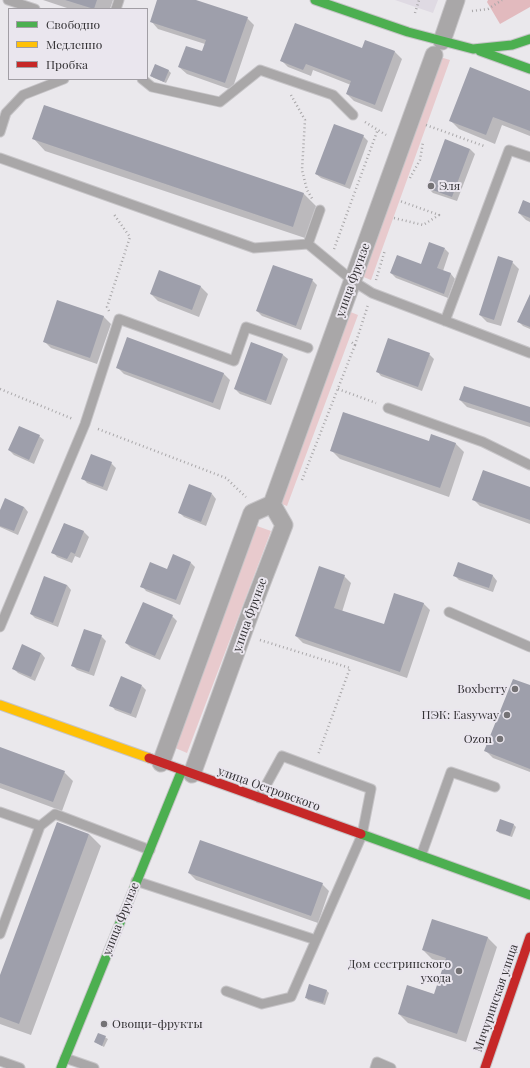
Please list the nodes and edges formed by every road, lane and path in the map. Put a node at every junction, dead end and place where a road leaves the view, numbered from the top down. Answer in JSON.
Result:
{"nodes":[{"id":1,"x":8,"y":0,"type":"edge"},
{"id":2,"x":315,"y":0,"type":"edge"},
{"id":3,"x":502,"y":0,"type":"edge"},
{"id":4,"x":454,"y":7,"type":"edge"},
{"id":5,"x":32,"y":8,"type":"edge"},
{"id":6,"x":530,"y":39,"type":"edge"},
{"id":7,"x":438,"y":48,"type":"junction"},
{"id":8,"x":473,"y":48,"type":"junction"},
{"id":9,"x":530,"y":69,"type":"edge"},
{"id":10,"x":281,"y":77,"type":"junction"},
{"id":11,"x":61,"y":80,"type":"edge"},
{"id":12,"x":143,"y":80,"type":"edge"},
{"id":13,"x":353,"y":115,"type":"joint"},
{"id":14,"x":410,"y":121,"type":"junction"},
{"id":15,"x":378,"y":129,"type":"junction"},
{"id":16,"x":0,"y":132,"type":"edge"},
{"id":17,"x":401,"y":146,"type":"junction"},
{"id":18,"x":484,"y":146,"type":"dead end"},
{"id":19,"x":530,"y":157,"type":"edge"},
{"id":20,"x":0,"y":158,"type":"edge"},
{"id":21,"x":98,"y":194,"type":"junction"},
{"id":22,"x":398,"y":200,"type":"dead end"},
{"id":23,"x":320,"y":210,"type":"joint"},
{"id":24,"x":394,"y":218,"type":"dead end"},
{"id":25,"x":308,"y":244,"type":"junction"},
{"id":26,"x":329,"y":262,"type":"junction"},
{"id":27,"x":353,"y":281,"type":"junction"},
{"id":28,"x":372,"y":293,"type":"junction"},
{"id":29,"x":445,"y":320,"type":"junction"},
{"id":30,"x":335,"y":330,"type":"junction"},
{"id":31,"x":115,"y":332,"type":"junction"},
{"id":32,"x":355,"y":345,"type":"junction"},
{"id":33,"x":308,"y":348,"type":"dead end"},
{"id":34,"x":530,"y":353,"type":"edge"},
{"id":35,"x":0,"y":389,"type":"edge"},
{"id":36,"x":338,"y":389,"type":"junction"},
{"id":37,"x":388,"y":408,"type":"joint"},
{"id":38,"x":85,"y":424,"type":"junction"},
{"id":39,"x":530,"y":465,"type":"edge"},
{"id":40,"x":301,"y":482,"type":"dead end"},
{"id":41,"x":266,"y":507,"type":"junction"},
{"id":42,"x":449,"y":612,"type":"dead end"},
{"id":43,"x":0,"y":627,"type":"edge"},
{"id":44,"x":242,"y":635,"type":"junction"},
{"id":45,"x":530,"y":647,"type":"edge"},
{"id":46,"x":0,"y":705,"type":"edge"},
{"id":47,"x":161,"y":763,"type":"junction"},
{"id":48,"x":314,"y":767,"type":"junction"},
{"id":49,"x":187,"y":772,"type":"junction"},
{"id":50,"x":495,"y":787,"type":"dead end"},
{"id":51,"x":259,"y":798,"type":"junction"},
{"id":52,"x":0,"y":812,"type":"edge"},
{"id":53,"x":40,"y":826,"type":"junction"},
{"id":54,"x":362,"y":835,"type":"junction"},
{"id":55,"x":150,"y":850,"type":"junction"},
{"id":56,"x":421,"y":856,"type":"junction"},
{"id":57,"x":136,"y":881,"type":"junction"},
{"id":58,"x":530,"y":895,"type":"edge"},
{"id":59,"x":0,"y":934,"type":"edge"},
{"id":60,"x":530,"y":937,"type":"edge"},
{"id":61,"x":316,"y":940,"type":"junction"},
{"id":62,"x":226,"y":991,"type":"dead end"},
{"id":63,"x":65,"y":1058,"type":"junction"},
{"id":64,"x":0,"y":1060,"type":"edge"},
{"id":65,"x":20,"y":1068,"type":"edge"},
{"id":66,"x":61,"y":1068,"type":"edge"},
{"id":67,"x":94,"y":1068,"type":"edge"},
{"id":68,"x":375,"y":1068,"type":"edge"},
{"id":69,"x":391,"y":1068,"type":"edge"},
{"id":70,"x":485,"y":1068,"type":"edge"}],
"edges":[{"from":1,"to":5,"type":"lane"},
{"from":2,"to":7,"type":"street"},
{"from":3,"to":4,"type":"path"},
{"from":4,"to":7,"type":"street","name":"улица Фрунзе"},
{"from":6,"to":8,"type":"street"},
{"from":7,"to":8,"type":"street"},
{"from":7,"to":14,"type":"street","name":"улица Фрунзе"},
{"from":8,"to":9,"type":"street"},
{"from":10,"to":12,"type":"lane"},
{"from":10,"to":13,"type":"lane"},
{"from":10,"to":23,"type":"path"},
{"from":11,"to":16,"type":"lane"},
{"from":13,"to":15,"type":"path"},
{"from":14,"to":17,"type":"street","name":"улица Фрунзе"},
{"from":14,"to":18,"type":"path"},
{"from":15,"to":17,"type":"path"},
{"from":15,"to":26,"type":"path"},
{"from":17,"to":27,"type":"street","name":"улица Фрунзе"},
{"from":19,"to":29,"type":"lane"},
{"from":20,"to":21,"type":"lane"},
{"from":21,"to":25,"type":"lane"},
{"from":21,"to":31,"type":"path"},
{"from":22,"to":24,"type":"path"},
{"from":23,"to":25,"type":"lane"},
{"from":25,"to":26,"type":"lane"},
{"from":26,"to":27,"type":"lane"},
{"from":27,"to":28,"type":"lane"},
{"from":27,"to":30,"type":"street","name":"улица Фрунзе"},
{"from":28,"to":29,"type":"lane"},
{"from":28,"to":32,"type":"path"},
{"from":29,"to":34,"type":"lane"},
{"from":30,"to":32,"type":"path"},
{"from":30,"to":41,"type":"street","name":"улица Фрунзе"},
{"from":31,"to":33,"type":"lane"},
{"from":31,"to":38,"type":"lane"},
{"from":32,"to":36,"type":"path"},
{"from":35,"to":38,"type":"path"},
{"from":36,"to":37,"type":"path"},
{"from":36,"to":40,"type":"path"},
{"from":37,"to":39,"type":"lane"},
{"from":38,"to":41,"type":"path"},
{"from":38,"to":43,"type":"lane"},
{"from":41,"to":44,"type":"street","name":"улица Фрунзе"},
{"from":41,"to":47,"type":"street","name":"улица Фрунзе"},
{"from":42,"to":45,"type":"lane"},
{"from":44,"to":48,"type":"path"},
{"from":44,"to":49,"type":"street","name":"улица Фрунзе"},
{"from":46,"to":47,"type":"street","name":"улица Островского"},
{"from":47,"to":49,"type":"street","name":"улица Островского"},
{"from":48,"to":51,"type":"lane"},
{"from":48,"to":54,"type":"lane"},
{"from":49,"to":51,"type":"street","name":"улица Островского"},
{"from":49,"to":55,"type":"street","name":"улица Фрунзе"},
{"from":50,"to":56,"type":"lane"},
{"from":51,"to":54,"type":"street","name":"улица Островского"},
{"from":52,"to":53,"type":"lane"},
{"from":53,"to":55,"type":"lane"},
{"from":53,"to":59,"type":"lane"},
{"from":54,"to":56,"type":"street","name":"улица Островского"},
{"from":54,"to":61,"type":"lane"},
{"from":55,"to":57,"type":"street","name":"улица Фрунзе"},
{"from":56,"to":58,"type":"street","name":"улица Островского"},
{"from":57,"to":61,"type":"lane"},
{"from":57,"to":63,"type":"street","name":"улица Фрунзе"},
{"from":60,"to":70,"type":"street","name":"Мичуринская улица"},
{"from":61,"to":62,"type":"lane"},
{"from":63,"to":66,"type":"street","name":"улица Фрунзе"},
{"from":63,"to":67,"type":"lane"},
{"from":64,"to":65,"type":"lane"},
{"from":68,"to":69,"type":"lane"}]}
